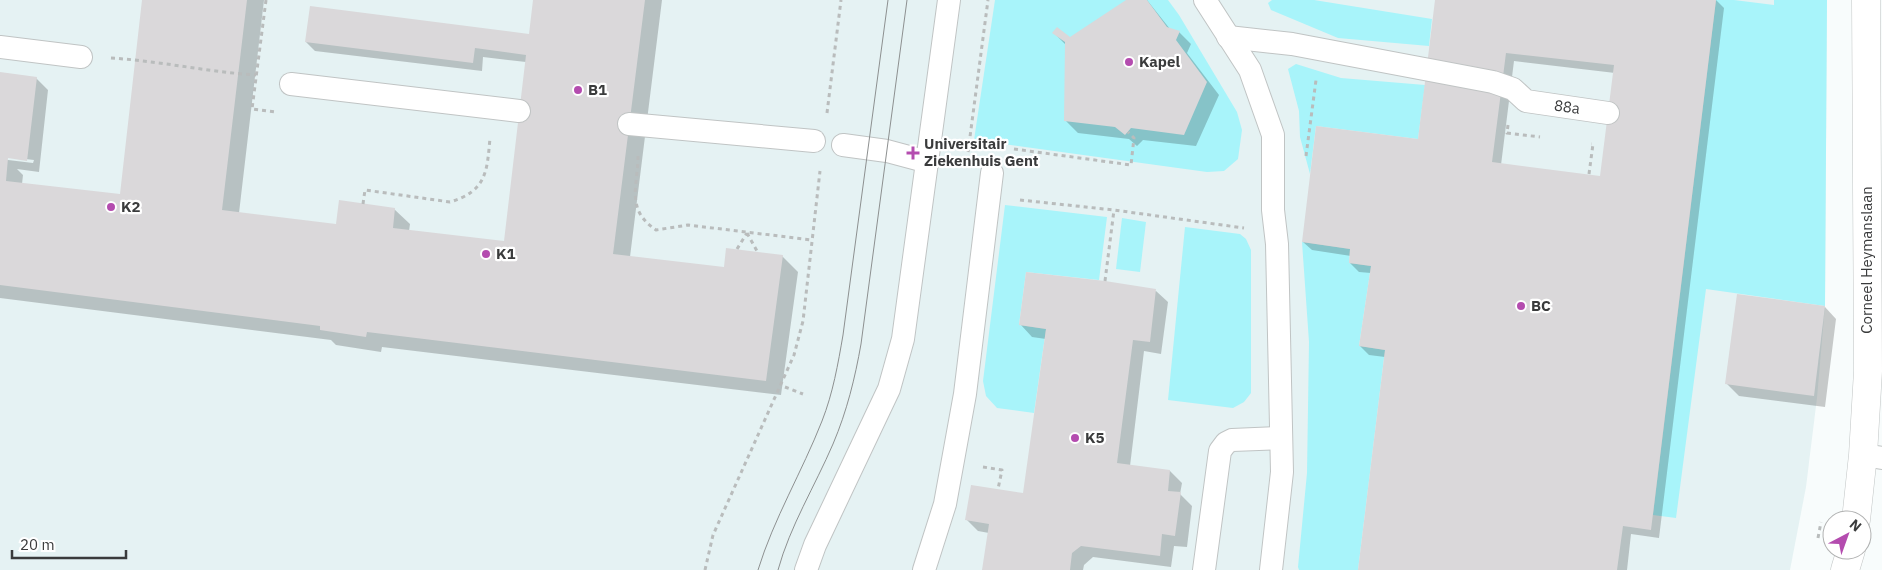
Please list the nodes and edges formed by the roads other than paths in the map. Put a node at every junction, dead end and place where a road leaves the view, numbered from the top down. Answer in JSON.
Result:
{"nodes":[{"id":1,"x":949,"y":0,"type":"edge"},
{"id":2,"x":1205,"y":0,"type":"edge"},
{"id":3,"x":1866,"y":0,"type":"edge"},
{"id":4,"x":1228,"y":37,"type":"junction"},
{"id":5,"x":0,"y":47,"type":"edge"},
{"id":6,"x":81,"y":57,"type":"dead end"},
{"id":7,"x":291,"y":84,"type":"dead end"},
{"id":8,"x":519,"y":111,"type":"dead end"},
{"id":9,"x":1608,"y":113,"type":"dead end"},
{"id":10,"x":629,"y":124,"type":"dead end"},
{"id":11,"x":814,"y":141,"type":"dead end"},
{"id":12,"x":843,"y":146,"type":"dead end"},
{"id":13,"x":928,"y":162,"type":"junction"},
{"id":14,"x":992,"y":173,"type":"dead end"},
{"id":15,"x":1281,"y":438,"type":"junction"},
{"id":16,"x":1873,"y":457,"type":"edge"},
{"id":17,"x":1859,"y":510,"type":"edge"},
{"id":18,"x":806,"y":570,"type":"edge"},
{"id":19,"x":924,"y":570,"type":"edge"},
{"id":20,"x":1204,"y":570,"type":"edge"},
{"id":21,"x":1272,"y":570,"type":"edge"}],
"edges":[{"from":1,"to":13,"type":"lane"},
{"from":2,"to":4,"type":"lane"},
{"from":3,"to":16,"type":"street","name":"Corneel Heymanslaan"},
{"from":4,"to":9,"type":"lane","name":"88a"},
{"from":4,"to":15,"type":"lane"},
{"from":5,"to":6,"type":"lane"},
{"from":7,"to":8,"type":"lane"},
{"from":10,"to":11,"type":"lane"},
{"from":12,"to":13,"type":"lane"},
{"from":13,"to":18,"type":"lane"},
{"from":14,"to":19,"type":"lane"},
{"from":15,"to":20,"type":"lane"},
{"from":15,"to":21,"type":"lane"},
{"from":16,"to":17,"type":"street","name":"Corneel Heymanslaan"}]}
